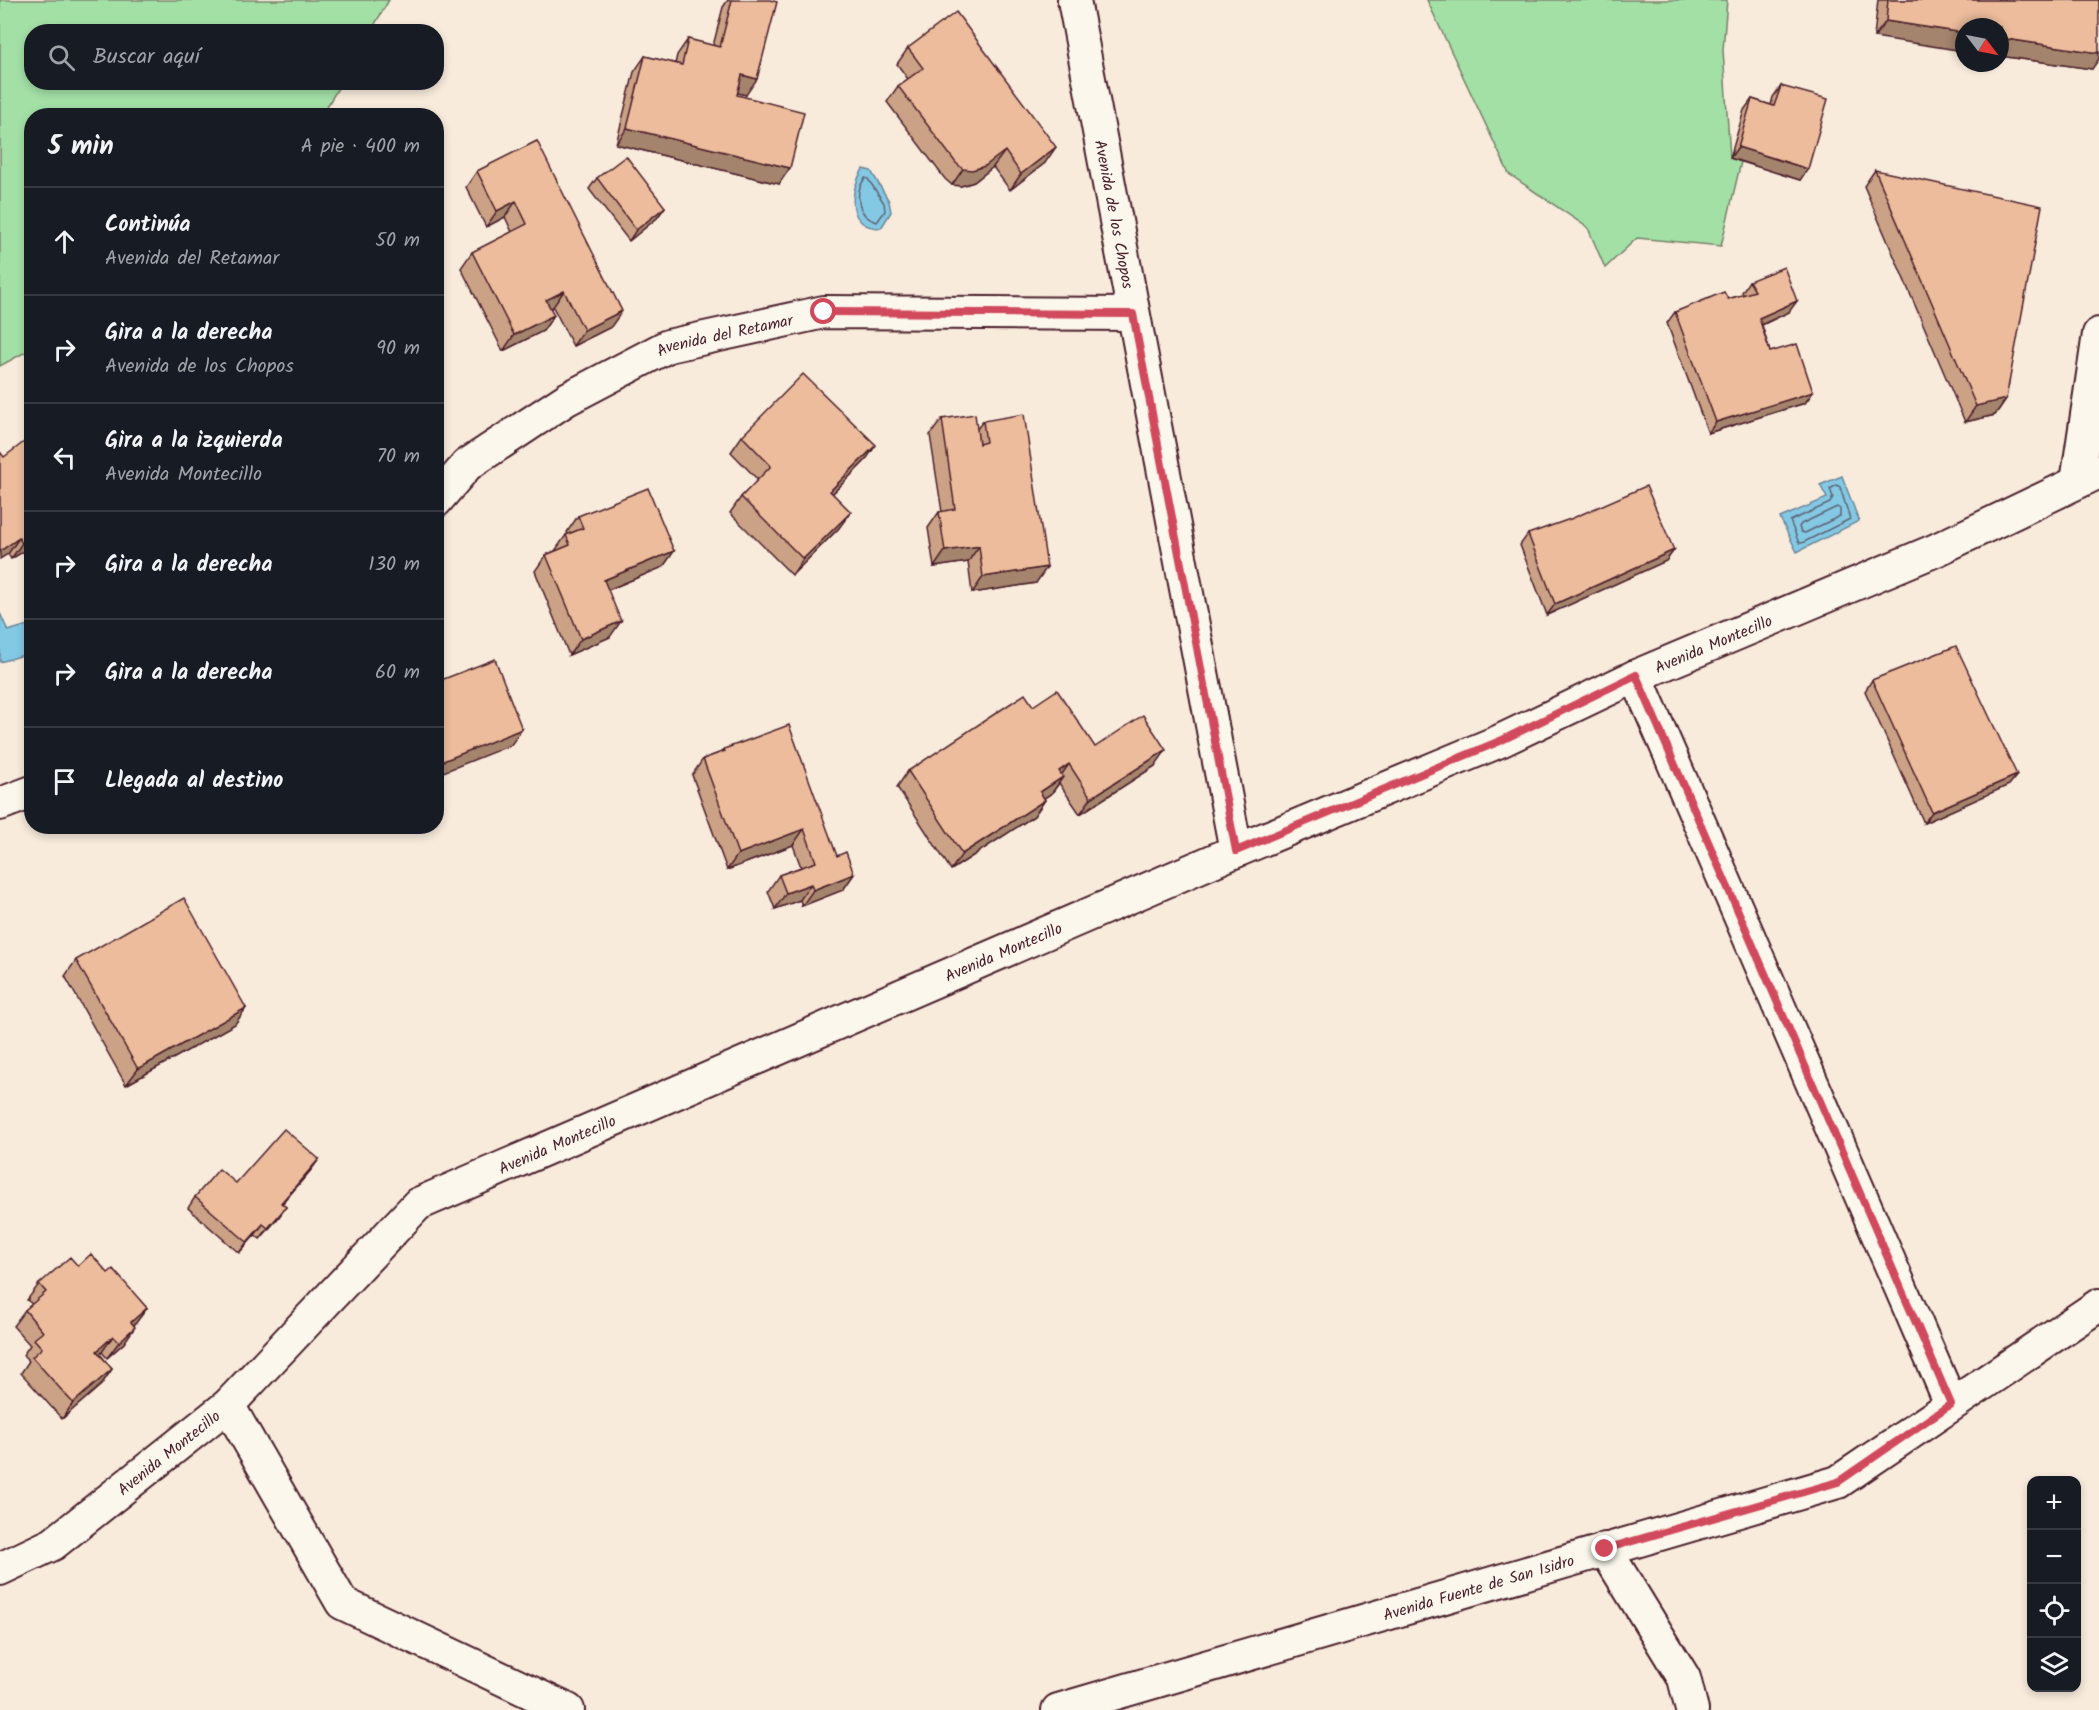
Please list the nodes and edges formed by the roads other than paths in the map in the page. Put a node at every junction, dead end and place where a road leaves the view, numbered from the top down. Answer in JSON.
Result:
{"nodes":[{"id":1,"x":1074,"y":0,"type":"edge"},
{"id":2,"x":1133,"y":314,"type":"junction"},
{"id":3,"x":2099,"y":334,"type":"edge"},
{"id":4,"x":2088,"y":477,"type":"edge"},
{"id":5,"x":444,"y":492,"type":"edge"},
{"id":6,"x":1636,"y":675,"type":"junction"},
{"id":7,"x":24,"y":795,"type":"edge"},
{"id":8,"x":0,"y":804,"type":"edge"},
{"id":9,"x":1236,"y":851,"type":"junction"},
{"id":10,"x":2099,"y":1305,"type":"edge"},
{"id":11,"x":1951,"y":1404,"type":"junction"},
{"id":12,"x":228,"y":1405,"type":"junction"},
{"id":13,"x":1605,"y":1549,"type":"junction"},
{"id":14,"x":0,"y":1569,"type":"edge"},
{"id":15,"x":568,"y":1710,"type":"edge"},
{"id":16,"x":1058,"y":1710,"type":"edge"},
{"id":17,"x":1692,"y":1710,"type":"edge"}],
"edges":[{"from":1,"to":2,"type":"street","name":"Avenida de los Chopos"},
{"from":2,"to":5,"type":"street","name":"Avenida del Retamar"},
{"from":2,"to":9,"type":"street","name":"Avenida de los Chopos"},
{"from":3,"to":4,"type":"street"},
{"from":4,"to":6,"type":"street","name":"Avenida Montecillo"},
{"from":6,"to":9,"type":"street","name":"Avenida Montecillo"},
{"from":6,"to":11,"type":"street"},
{"from":7,"to":8,"type":"street"},
{"from":9,"to":12,"type":"street","name":"Avenida Montecillo"},
{"from":10,"to":11,"type":"street","name":"Avenida Fuente de San Isidro"},
{"from":11,"to":13,"type":"street","name":"Avenida Fuente de San Isidro"},
{"from":12,"to":14,"type":"street","name":"Avenida Montecillo"},
{"from":12,"to":15,"type":"street"},
{"from":13,"to":16,"type":"street","name":"Avenida Fuente de San Isidro"},
{"from":13,"to":17,"type":"street"}]}
